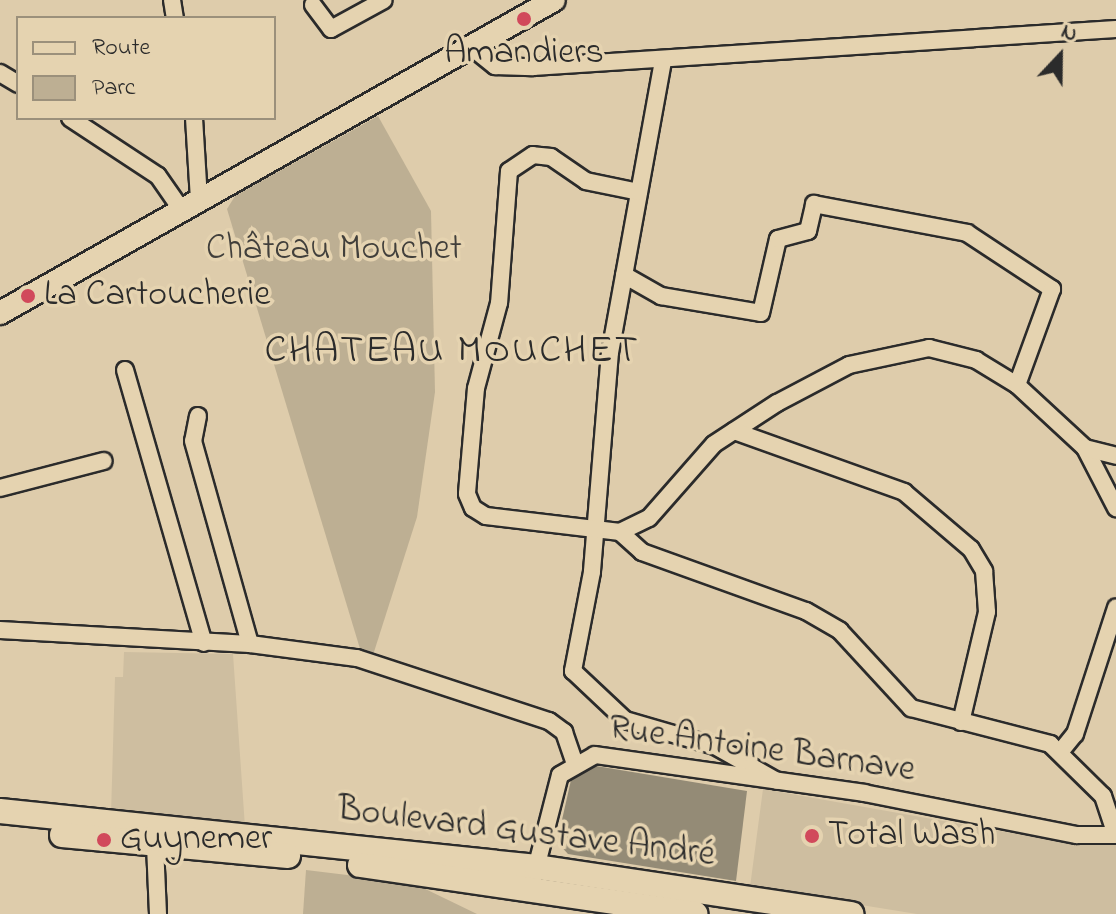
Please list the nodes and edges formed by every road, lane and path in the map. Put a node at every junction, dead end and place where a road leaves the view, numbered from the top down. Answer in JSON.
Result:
{"nodes":[{"id":1,"x":384,"y":0,"type":"edge"},
{"id":2,"x":554,"y":0,"type":"edge"},
{"id":3,"x":313,"y":5,"type":"dead end"},
{"id":4,"x":1116,"y":29,"type":"edge"},
{"id":5,"x":475,"y":50,"type":"junction"},
{"id":6,"x":663,"y":61,"type":"junction"},
{"id":7,"x":73,"y":120,"type":"edge"},
{"id":8,"x":194,"y":120,"type":"edge"},
{"id":9,"x":639,"y":192,"type":"junction"},
{"id":10,"x":190,"y":204,"type":"junction"},
{"id":11,"x":624,"y":275,"type":"junction"},
{"id":12,"x":0,"y":313,"type":"edge"},
{"id":13,"x":125,"y":370,"type":"dead end"},
{"id":14,"x":1017,"y":385,"type":"junction"},
{"id":15,"x":198,"y":416,"type":"dead end"},
{"id":16,"x":734,"y":431,"type":"junction"},
{"id":17,"x":1085,"y":448,"type":"junction"},
{"id":18,"x":1116,"y":456,"type":"edge"},
{"id":19,"x":104,"y":461,"type":"dead end"},
{"id":20,"x":0,"y":488,"type":"edge"},
{"id":21,"x":1116,"y":508,"type":"edge"},
{"id":22,"x":596,"y":524,"type":"junction"},
{"id":23,"x":620,"y":532,"type":"junction"},
{"id":24,"x":1116,"y":608,"type":"edge"},
{"id":25,"x":0,"y":630,"type":"edge"},
{"id":26,"x":204,"y":643,"type":"junction"},
{"id":27,"x":250,"y":644,"type":"junction"},
{"id":28,"x":961,"y":722,"type":"junction"},
{"id":29,"x":1061,"y":751,"type":"junction"},
{"id":30,"x":574,"y":761,"type":"junction"},
{"id":31,"x":777,"y":781,"type":"junction"},
{"id":32,"x":0,"y":811,"type":"edge"},
{"id":33,"x":0,"y":827,"type":"edge"},
{"id":34,"x":190,"y":832,"type":"junction"},
{"id":35,"x":1116,"y":835,"type":"edge"},
{"id":36,"x":155,"y":846,"type":"junction"},
{"id":37,"x":304,"y":850,"type":"junction"},
{"id":38,"x":535,"y":871,"type":"junction"},
{"id":39,"x":466,"y":879,"type":"junction"},
{"id":40,"x":158,"y":914,"type":"edge"},
{"id":41,"x":695,"y":914,"type":"edge"},
{"id":42,"x":852,"y":914,"type":"edge"}],
"edges":[{"from":1,"to":3,"type":"street"},
{"from":2,"to":5,"type":"street"},
{"from":4,"to":6,"type":"street"},
{"from":5,"to":6,"type":"street"},
{"from":5,"to":10,"type":"street"},
{"from":6,"to":9,"type":"street"},
{"from":7,"to":10,"type":"street"},
{"from":8,"to":10,"type":"street"},
{"from":9,"to":11,"type":"street"},
{"from":9,"to":22,"type":"street"},
{"from":10,"to":12,"type":"street"},
{"from":11,"to":14,"type":"street"},
{"from":11,"to":22,"type":"street"},
{"from":13,"to":26,"type":"street"},
{"from":14,"to":16,"type":"street"},
{"from":14,"to":17,"type":"street"},
{"from":15,"to":27,"type":"street"},
{"from":16,"to":23,"type":"street"},
{"from":16,"to":28,"type":"street"},
{"from":17,"to":18,"type":"street"},
{"from":17,"to":21,"type":"street"},
{"from":19,"to":20,"type":"street"},
{"from":22,"to":23,"type":"street"},
{"from":22,"to":31,"type":"street"},
{"from":23,"to":28,"type":"street"},
{"from":24,"to":29,"type":"street"},
{"from":25,"to":26,"type":"street","name":"Rue Antoine Barnave"},
{"from":26,"to":27,"type":"street","name":"Rue Antoine Barnave"},
{"from":27,"to":30,"type":"street","name":"Rue Antoine Barnave"},
{"from":28,"to":29,"type":"street"},
{"from":29,"to":35,"type":"street"},
{"from":30,"to":31,"type":"street","name":"Rue Antoine Barnave"},
{"from":30,"to":38,"type":"street"},
{"from":31,"to":35,"type":"street","name":"Rue Antoine Barnave"},
{"from":32,"to":34,"type":"main road","name":"Boulevard Gustave André"},
{"from":33,"to":36,"type":"main road","name":"Boulevard Gustave André"},
{"from":34,"to":36,"type":"street"},
{"from":34,"to":37,"type":"main road","name":"Boulevard Gustave André"},
{"from":36,"to":37,"type":"main road","name":"Boulevard Gustave André"},
{"from":36,"to":40,"type":"street"},
{"from":37,"to":38,"type":"main road","name":"Boulevard Gustave André"},
{"from":37,"to":39,"type":"main road","name":"Boulevard Gustave André"},
{"from":38,"to":39,"type":"street"},
{"from":38,"to":42,"type":"main road","name":"Boulevard Gustave André"},
{"from":39,"to":41,"type":"main road","name":"Boulevard Gustave André"}]}
